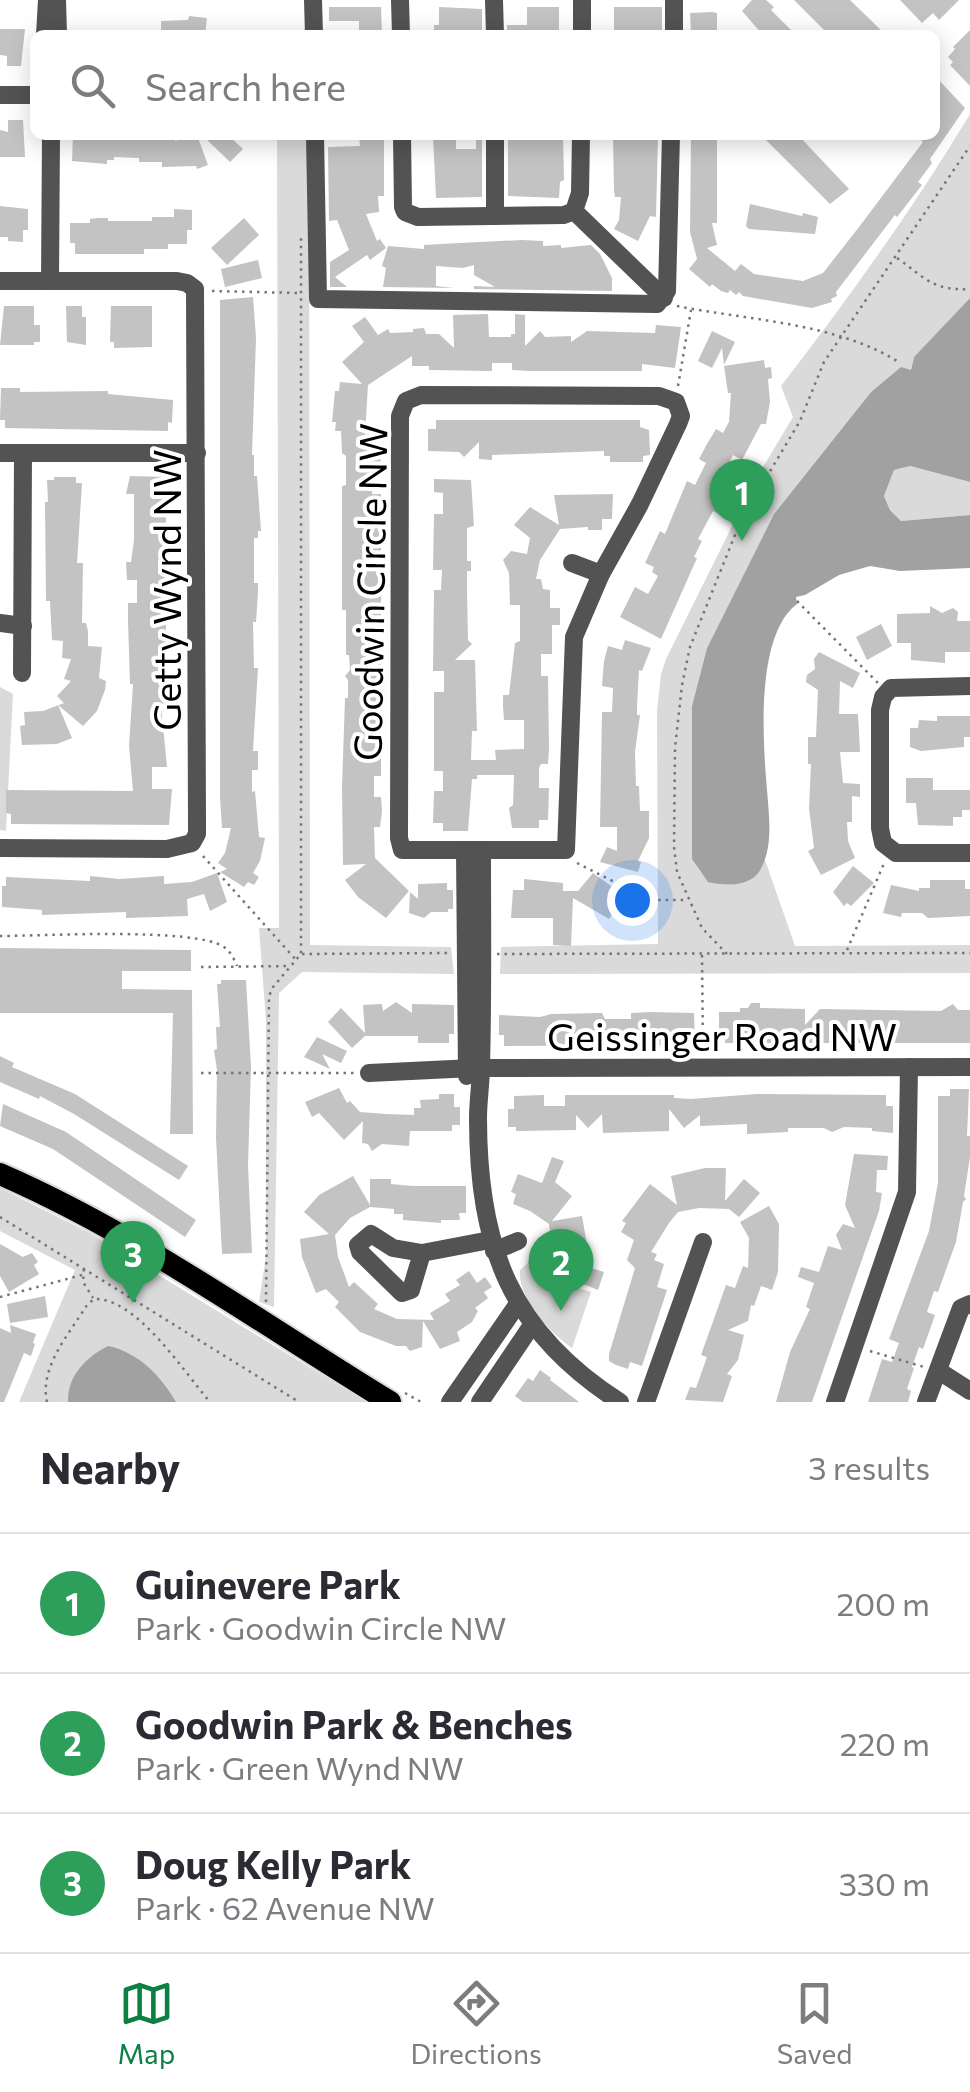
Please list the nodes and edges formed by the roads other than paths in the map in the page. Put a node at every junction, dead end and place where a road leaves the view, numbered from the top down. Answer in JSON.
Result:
{"nodes":[{"id":1,"x":47,"y":0,"type":"edge"},
{"id":2,"x":57,"y":0,"type":"edge"},
{"id":3,"x":313,"y":0,"type":"edge"},
{"id":4,"x":400,"y":0,"type":"edge"},
{"id":5,"x":494,"y":0,"type":"edge"},
{"id":6,"x":582,"y":0,"type":"edge"},
{"id":7,"x":674,"y":0,"type":"edge"},
{"id":8,"x":45,"y":30,"type":"edge"},
{"id":9,"x":58,"y":30,"type":"edge"},
{"id":10,"x":314,"y":30,"type":"edge"},
{"id":11,"x":401,"y":30,"type":"edge"},
{"id":12,"x":494,"y":30,"type":"edge"},
{"id":13,"x":582,"y":30,"type":"edge"},
{"id":14,"x":674,"y":30,"type":"edge"},
{"id":15,"x":0,"y":95,"type":"edge"},
{"id":16,"x":30,"y":95,"type":"edge"},
{"id":17,"x":51,"y":140,"type":"edge"},
{"id":18,"x":315,"y":140,"type":"edge"},
{"id":19,"x":402,"y":140,"type":"edge"},
{"id":20,"x":495,"y":140,"type":"edge"},
{"id":21,"x":580,"y":140,"type":"edge"},
{"id":22,"x":671,"y":140,"type":"edge"},
{"id":23,"x":574,"y":211,"type":"junction"},
{"id":24,"x":496,"y":216,"type":"junction"},
{"id":25,"x":0,"y":281,"type":"edge"},
{"id":26,"x":50,"y":282,"type":"junction"},
{"id":27,"x":664,"y":298,"type":"junction"},
{"id":28,"x":0,"y":453,"type":"edge"},
{"id":29,"x":197,"y":453,"type":"junction"},
{"id":30,"x":23,"y":454,"type":"junction"},
{"id":31,"x":572,"y":563,"type":"dead end"},
{"id":32,"x":601,"y":574,"type":"junction"},
{"id":33,"x":0,"y":623,"type":"edge"},
{"id":34,"x":22,"y":626,"type":"junction"},
{"id":35,"x":22,"y":673,"type":"dead end"},
{"id":36,"x":970,"y":686,"type":"edge"},
{"id":37,"x":0,"y":848,"type":"edge"},
{"id":38,"x":474,"y":852,"type":"junction"},
{"id":39,"x":970,"y":853,"type":"edge"},
{"id":40,"x":909,"y":1067,"type":"junction"},
{"id":41,"x":970,"y":1067,"type":"edge"},
{"id":42,"x":473,"y":1068,"type":"junction"},
{"id":43,"x":370,"y":1072,"type":"road end"},
{"id":44,"x":0,"y":1162,"type":"edge"},
{"id":45,"x":0,"y":1174,"type":"edge"},
{"id":46,"x":53,"y":1197,"type":"junction"},
{"id":47,"x":518,"y":1241,"type":"dead end"},
{"id":48,"x":704,"y":1242,"type":"dead end"},
{"id":49,"x":492,"y":1245,"type":"junction"},
{"id":50,"x":422,"y":1253,"type":"dead end"},
{"id":51,"x":970,"y":1304,"type":"edge"},
{"id":52,"x":517,"y":1305,"type":"junction"},
{"id":53,"x":532,"y":1325,"type":"junction"},
{"id":54,"x":939,"y":1372,"type":"junction"},
{"id":55,"x":970,"y":1390,"type":"edge"},
{"id":56,"x":390,"y":1402,"type":"edge"},
{"id":57,"x":450,"y":1402,"type":"edge"},
{"id":58,"x":480,"y":1402,"type":"edge"},
{"id":59,"x":620,"y":1402,"type":"edge"},
{"id":60,"x":646,"y":1402,"type":"edge"},
{"id":61,"x":835,"y":1402,"type":"edge"},
{"id":62,"x":926,"y":1402,"type":"edge"}],
"edges":[{"from":1,"to":8,"type":"street"},
{"from":2,"to":9,"type":"street"},
{"from":3,"to":10,"type":"street"},
{"from":4,"to":11,"type":"street"},
{"from":5,"to":12,"type":"street"},
{"from":6,"to":13,"type":"street"},
{"from":7,"to":14,"type":"street"},
{"from":15,"to":16,"type":"street"},
{"from":17,"to":26,"type":"street"},
{"from":18,"to":27,"type":"street"},
{"from":19,"to":24,"type":"street"},
{"from":20,"to":24,"type":"street"},
{"from":21,"to":23,"type":"street"},
{"from":22,"to":27,"type":"street"},
{"from":23,"to":24,"type":"street"},
{"from":23,"to":27,"type":"street"},
{"from":25,"to":26,"type":"street"},
{"from":26,"to":29,"type":"street","name":"Getty Wynd NW"},
{"from":28,"to":30,"type":"street"},
{"from":29,"to":30,"type":"street"},
{"from":29,"to":37,"type":"street","name":"Getty Wynd NW"},
{"from":30,"to":34,"type":"street"},
{"from":31,"to":32,"type":"street"},
{"from":32,"to":38,"type":"street","name":"Goodwin Circle NW"},
{"from":32,"to":38,"type":"street","name":"Goodwin Circle NW"},
{"from":33,"to":34,"type":"street"},
{"from":34,"to":35,"type":"street"},
{"from":36,"to":39,"type":"street"},
{"from":38,"to":42,"type":"street"},
{"from":40,"to":41,"type":"street","name":"Geissinger Road NW"},
{"from":40,"to":42,"type":"street","name":"Geissinger Road NW"},
{"from":40,"to":61,"type":"street"},
{"from":42,"to":43,"type":"street","name":"Geissinger Road NW"},
{"from":42,"to":49,"type":"street"},
{"from":44,"to":46,"type":"main road"},
{"from":45,"to":46,"type":"main road"},
{"from":46,"to":56,"type":"main road"},
{"from":47,"to":49,"type":"street"},
{"from":48,"to":60,"type":"street"},
{"from":49,"to":50,"type":"street"},
{"from":49,"to":52,"type":"street"},
{"from":51,"to":54,"type":"street"},
{"from":52,"to":53,"type":"street"},
{"from":52,"to":57,"type":"street"},
{"from":53,"to":58,"type":"street"},
{"from":53,"to":59,"type":"street"},
{"from":54,"to":55,"type":"street"},
{"from":54,"to":62,"type":"street"}]}
